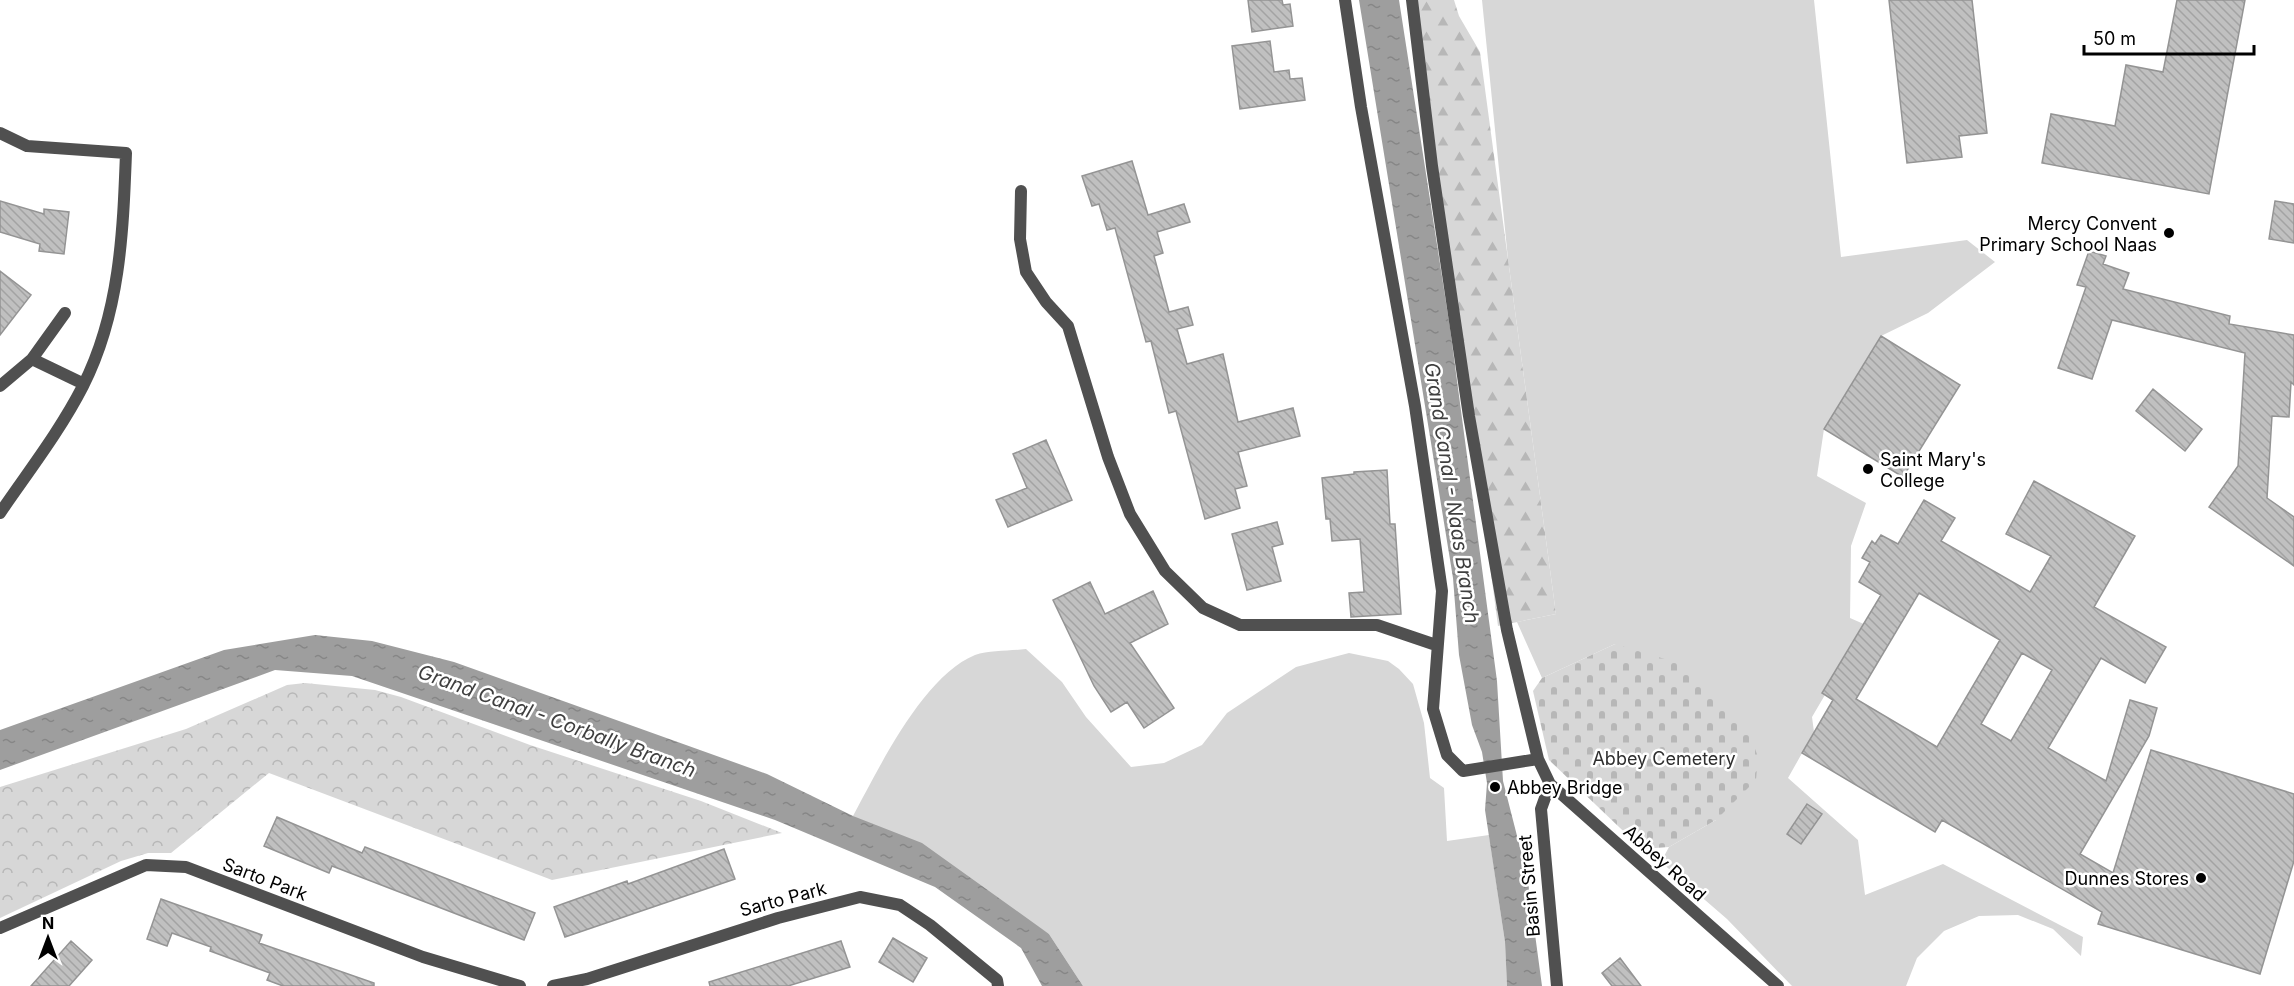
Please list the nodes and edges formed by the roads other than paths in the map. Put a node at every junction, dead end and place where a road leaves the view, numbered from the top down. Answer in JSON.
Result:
{"nodes":[{"id":1,"x":1345,"y":0,"type":"edge"},
{"id":2,"x":1412,"y":0,"type":"edge"},
{"id":3,"x":0,"y":133,"type":"edge"},
{"id":4,"x":1021,"y":191,"type":"dead end"},
{"id":5,"x":65,"y":313,"type":"dead end"},
{"id":6,"x":32,"y":359,"type":"junction"},
{"id":7,"x":84,"y":384,"type":"junction"},
{"id":8,"x":0,"y":386,"type":"edge"},
{"id":9,"x":2,"y":504,"type":"edge"},
{"id":10,"x":1436,"y":645,"type":"junction"},
{"id":11,"x":1538,"y":759,"type":"junction"},
{"id":12,"x":1550,"y":784,"type":"junction"},
{"id":13,"x":0,"y":928,"type":"edge"},
{"id":14,"x":520,"y":986,"type":"edge"},
{"id":15,"x":553,"y":986,"type":"edge"},
{"id":16,"x":998,"y":986,"type":"edge"},
{"id":17,"x":1557,"y":986,"type":"edge"},
{"id":18,"x":1778,"y":986,"type":"edge"}],
"edges":[{"from":1,"to":10,"type":"street"},
{"from":2,"to":11,"type":"street","name":"Abbey Road"},
{"from":3,"to":7,"type":"street"},
{"from":4,"to":10,"type":"street"},
{"from":5,"to":6,"type":"street"},
{"from":6,"to":7,"type":"street"},
{"from":6,"to":8,"type":"street"},
{"from":7,"to":9,"type":"street"},
{"from":10,"to":11,"type":"street"},
{"from":11,"to":12,"type":"street","name":"Abbey Road"},
{"from":12,"to":17,"type":"street","name":"Basin Street"},
{"from":12,"to":18,"type":"street","name":"Abbey Road"},
{"from":13,"to":14,"type":"street","name":"Sarto Park"},
{"from":15,"to":16,"type":"street","name":"Sarto Park"}]}
